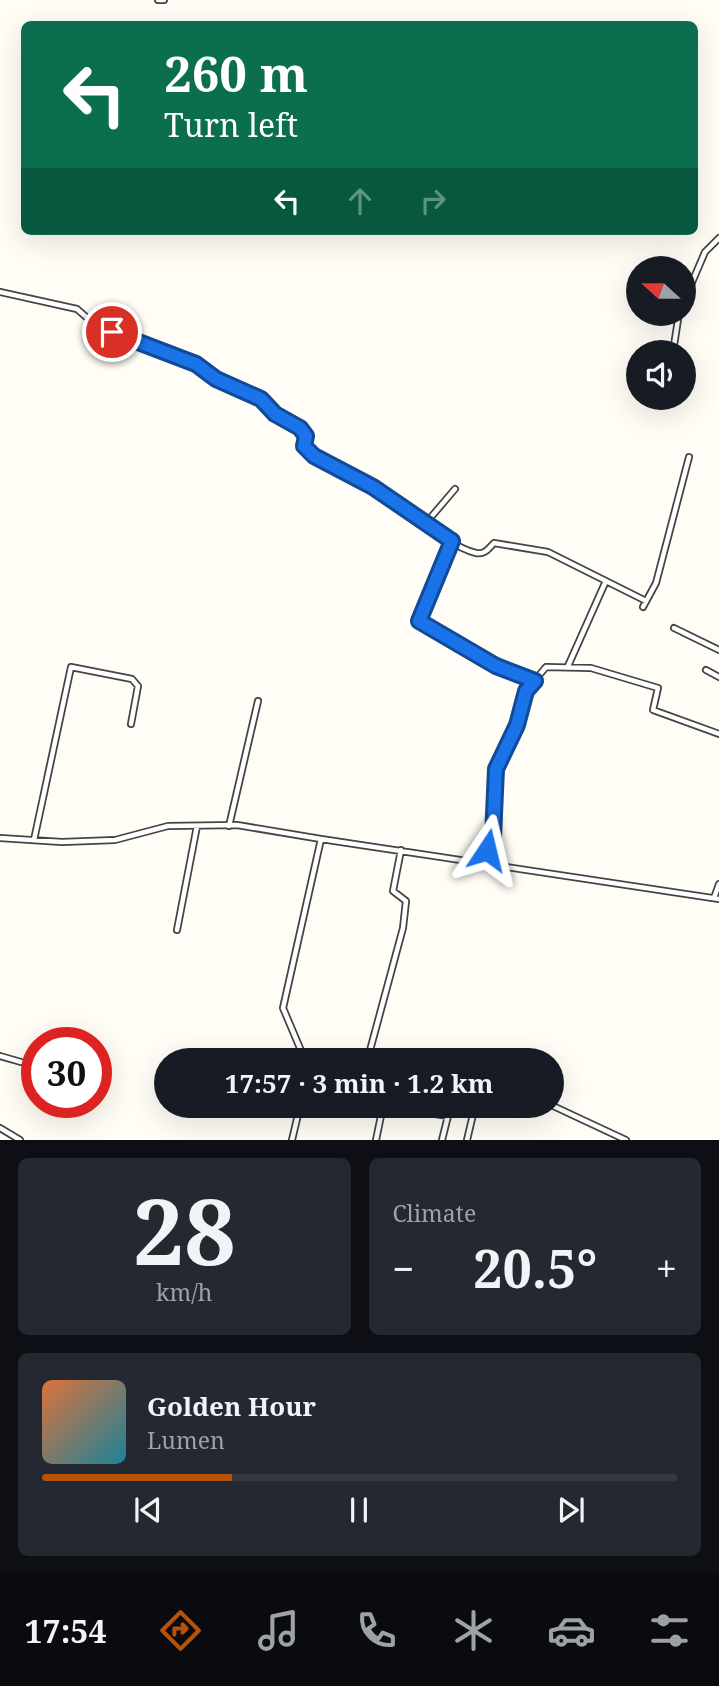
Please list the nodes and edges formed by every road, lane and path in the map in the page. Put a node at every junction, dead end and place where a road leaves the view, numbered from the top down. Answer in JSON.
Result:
{"nodes":[{"id":1,"x":158,"y":0,"type":"edge"},
{"id":2,"x":164,"y":0,"type":"edge"},
{"id":3,"x":719,"y":237,"type":"edge"},
{"id":4,"x":696,"y":273,"type":"edge"},
{"id":5,"x":0,"y":292,"type":"edge"},
{"id":6,"x":689,"y":457,"type":"dead end"},
{"id":7,"x":456,"y":489,"type":"dead end"},
{"id":8,"x":426,"y":523,"type":"junction"},
{"id":9,"x":452,"y":541,"type":"junction"},
{"id":10,"x":605,"y":583,"type":"junction"},
{"id":11,"x":674,"y":628,"type":"dead end"},
{"id":12,"x":719,"y":650,"type":"edge"},
{"id":13,"x":568,"y":666,"type":"junction"},
{"id":14,"x":706,"y":670,"type":"dead end"},
{"id":15,"x":719,"y":677,"type":"edge"},
{"id":16,"x":535,"y":681,"type":"junction"},
{"id":17,"x":258,"y":701,"type":"dead end"},
{"id":18,"x":131,"y":724,"type":"dead end"},
{"id":19,"x":719,"y":734,"type":"edge"},
{"id":20,"x":197,"y":826,"type":"junction"},
{"id":21,"x":229,"y":826,"type":"junction"},
{"id":22,"x":0,"y":838,"type":"edge"},
{"id":23,"x":321,"y":839,"type":"junction"},
{"id":24,"x":34,"y":840,"type":"junction"},
{"id":25,"x":401,"y":850,"type":"junction"},
{"id":26,"x":481,"y":863,"type":"junction"},
{"id":27,"x":719,"y":884,"type":"edge"},
{"id":28,"x":716,"y":898,"type":"edge"},
{"id":29,"x":177,"y":930,"type":"dead end"},
{"id":30,"x":300,"y":1048,"type":"edge"},
{"id":31,"x":369,"y":1048,"type":"edge"},
{"id":32,"x":0,"y":1056,"type":"edge"},
{"id":33,"x":21,"y":1062,"type":"dead end"},
{"id":34,"x":564,"y":1111,"type":"edge"},
{"id":35,"x":297,"y":1118,"type":"edge"},
{"id":36,"x":381,"y":1118,"type":"edge"},
{"id":37,"x":448,"y":1118,"type":"edge"},
{"id":38,"x":472,"y":1118,"type":"edge"},
{"id":39,"x":0,"y":1128,"type":"edge"},
{"id":40,"x":20,"y":1140,"type":"edge"},
{"id":41,"x":292,"y":1140,"type":"edge"},
{"id":42,"x":376,"y":1140,"type":"edge"},
{"id":43,"x":442,"y":1140,"type":"edge"},
{"id":44,"x":467,"y":1140,"type":"edge"},
{"id":45,"x":626,"y":1140,"type":"edge"}],
"edges":[{"from":1,"to":2,"type":"street"},
{"from":3,"to":4,"type":"street"},
{"from":5,"to":8,"type":"street"},
{"from":6,"to":10,"type":"street"},
{"from":7,"to":8,"type":"street"},
{"from":8,"to":9,"type":"street"},
{"from":9,"to":10,"type":"street"},
{"from":9,"to":16,"type":"street"},
{"from":10,"to":13,"type":"street"},
{"from":11,"to":12,"type":"street"},
{"from":13,"to":16,"type":"street"},
{"from":13,"to":19,"type":"street"},
{"from":14,"to":15,"type":"street"},
{"from":16,"to":26,"type":"street"},
{"from":17,"to":21,"type":"street"},
{"from":18,"to":24,"type":"street"},
{"from":20,"to":21,"type":"street"},
{"from":20,"to":24,"type":"street"},
{"from":20,"to":29,"type":"street"},
{"from":21,"to":23,"type":"street"},
{"from":22,"to":24,"type":"street"},
{"from":23,"to":25,"type":"street"},
{"from":23,"to":30,"type":"street"},
{"from":25,"to":26,"type":"street"},
{"from":25,"to":31,"type":"street"},
{"from":26,"to":28,"type":"street"},
{"from":27,"to":28,"type":"street"},
{"from":32,"to":33,"type":"street"},
{"from":34,"to":45,"type":"street"},
{"from":35,"to":41,"type":"street"},
{"from":36,"to":42,"type":"street"},
{"from":37,"to":43,"type":"street"},
{"from":38,"to":44,"type":"street"},
{"from":39,"to":40,"type":"street"}]}
